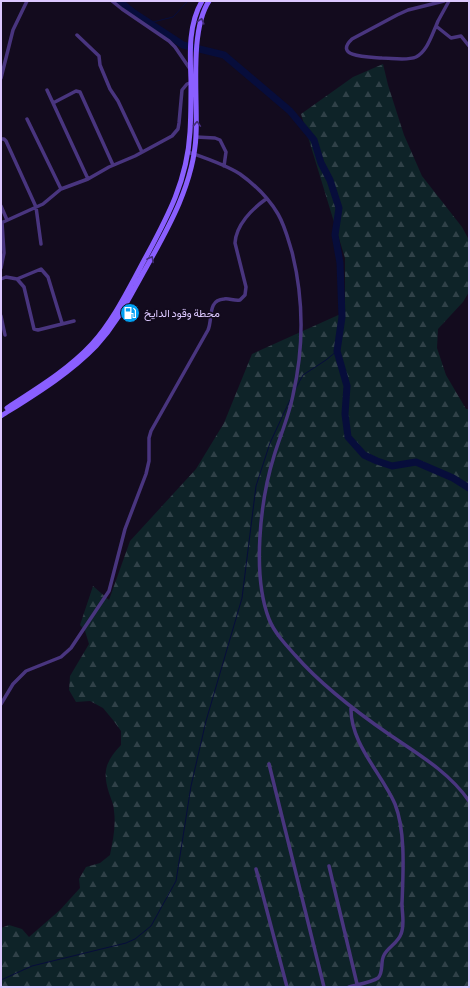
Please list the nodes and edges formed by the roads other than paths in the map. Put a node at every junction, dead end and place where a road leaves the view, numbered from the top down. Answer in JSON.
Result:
{"nodes":[{"id":1,"x":27,"y":1,"type":"edge"},
{"id":2,"x":112,"y":1,"type":"edge"},
{"id":3,"x":202,"y":1,"type":"edge"},
{"id":4,"x":209,"y":1,"type":"edge"},
{"id":5,"x":444,"y":1,"type":"edge"},
{"id":6,"x":449,"y":1,"type":"edge"},
{"id":7,"x":436,"y":26,"type":"junction"},
{"id":8,"x":77,"y":35,"type":"dead end"},
{"id":9,"x":469,"y":46,"type":"edge"},
{"id":10,"x":190,"y":70,"type":"junction"},
{"id":11,"x":1,"y":78,"type":"edge"},
{"id":12,"x":194,"y":82,"type":"junction"},
{"id":13,"x":47,"y":90,"type":"dead end"},
{"id":14,"x":53,"y":103,"type":"junction"},
{"id":15,"x":27,"y":119,"type":"dead end"},
{"id":16,"x":196,"y":137,"type":"junction"},
{"id":17,"x":1,"y":139,"type":"edge"},
{"id":18,"x":142,"y":152,"type":"junction"},
{"id":19,"x":191,"y":153,"type":"junction"},
{"id":20,"x":113,"y":165,"type":"junction"},
{"id":21,"x":224,"y":166,"type":"junction"},
{"id":22,"x":88,"y":179,"type":"junction"},
{"id":23,"x":61,"y":189,"type":"junction"},
{"id":24,"x":266,"y":199,"type":"junction"},
{"id":25,"x":1,"y":206,"type":"edge"},
{"id":26,"x":36,"y":207,"type":"junction"},
{"id":27,"x":7,"y":220,"type":"junction"},
{"id":28,"x":2,"y":222,"type":"edge"},
{"id":29,"x":41,"y":244,"type":"dead end"},
{"id":30,"x":1,"y":268,"type":"edge"},
{"id":31,"x":1,"y":279,"type":"edge"},
{"id":32,"x":17,"y":279,"type":"junction"},
{"id":33,"x":1,"y":316,"type":"edge"},
{"id":34,"x":74,"y":321,"type":"dead end"},
{"id":35,"x":62,"y":323,"type":"junction"},
{"id":36,"x":5,"y":335,"type":"dead end"},
{"id":37,"x":1,"y":412,"type":"edge"},
{"id":38,"x":1,"y":416,"type":"edge"},
{"id":39,"x":1,"y":704,"type":"edge"},
{"id":40,"x":351,"y":708,"type":"junction"},
{"id":41,"x":269,"y":764,"type":"dead end"},
{"id":42,"x":469,"y":801,"type":"edge"},
{"id":43,"x":329,"y":866,"type":"dead end"},
{"id":44,"x":256,"y":869,"type":"dead end"},
{"id":45,"x":357,"y":984,"type":"junction"},
{"id":46,"x":287,"y":987,"type":"edge"},
{"id":47,"x":324,"y":987,"type":"edge"},
{"id":48,"x":349,"y":987,"type":"edge"}],
"edges":[{"from":1,"to":11,"type":"street"},
{"from":2,"to":10,"type":"street"},
{"from":3,"to":10,"type":"main road"},
{"from":12,"to":4,"type":"main road","one_way":true},
{"from":5,"to":7,"type":"street"},
{"from":6,"to":7,"type":"street"},
{"from":7,"to":9,"type":"street"},
{"from":8,"to":18,"type":"street"},
{"from":10,"to":12,"type":"main road"},
{"from":16,"to":12,"type":"main road","one_way":true},
{"from":12,"to":18,"type":"street"},
{"from":12,"to":19,"type":"main road"},
{"from":13,"to":14,"type":"street"},
{"from":14,"to":20,"type":"street"},
{"from":14,"to":22,"type":"street"},
{"from":15,"to":23,"type":"street"},
{"from":16,"to":19,"type":"main road"},
{"from":16,"to":21,"type":"street"},
{"from":17,"to":26,"type":"street"},
{"from":18,"to":20,"type":"street"},
{"from":19,"to":21,"type":"street"},
{"from":19,"to":37,"type":"main road"},
{"from":38,"to":19,"type":"main road","one_way":true},
{"from":20,"to":22,"type":"street"},
{"from":21,"to":24,"type":"street"},
{"from":22,"to":23,"type":"street"},
{"from":23,"to":26,"type":"street"},
{"from":24,"to":39,"type":"street"},
{"from":24,"to":40,"type":"street"},
{"from":25,"to":27,"type":"street"},
{"from":26,"to":27,"type":"street"},
{"from":26,"to":29,"type":"street"},
{"from":27,"to":28,"type":"street"},
{"from":28,"to":30,"type":"street"},
{"from":31,"to":32,"type":"street"},
{"from":32,"to":35,"type":"street"},
{"from":32,"to":35,"type":"street"},
{"from":33,"to":36,"type":"street"},
{"from":34,"to":35,"type":"street"},
{"from":40,"to":42,"type":"street"},
{"from":40,"to":45,"type":"street"},
{"from":41,"to":47,"type":"street"},
{"from":43,"to":45,"type":"street"},
{"from":44,"to":46,"type":"street"},
{"from":45,"to":48,"type":"street"}]}
